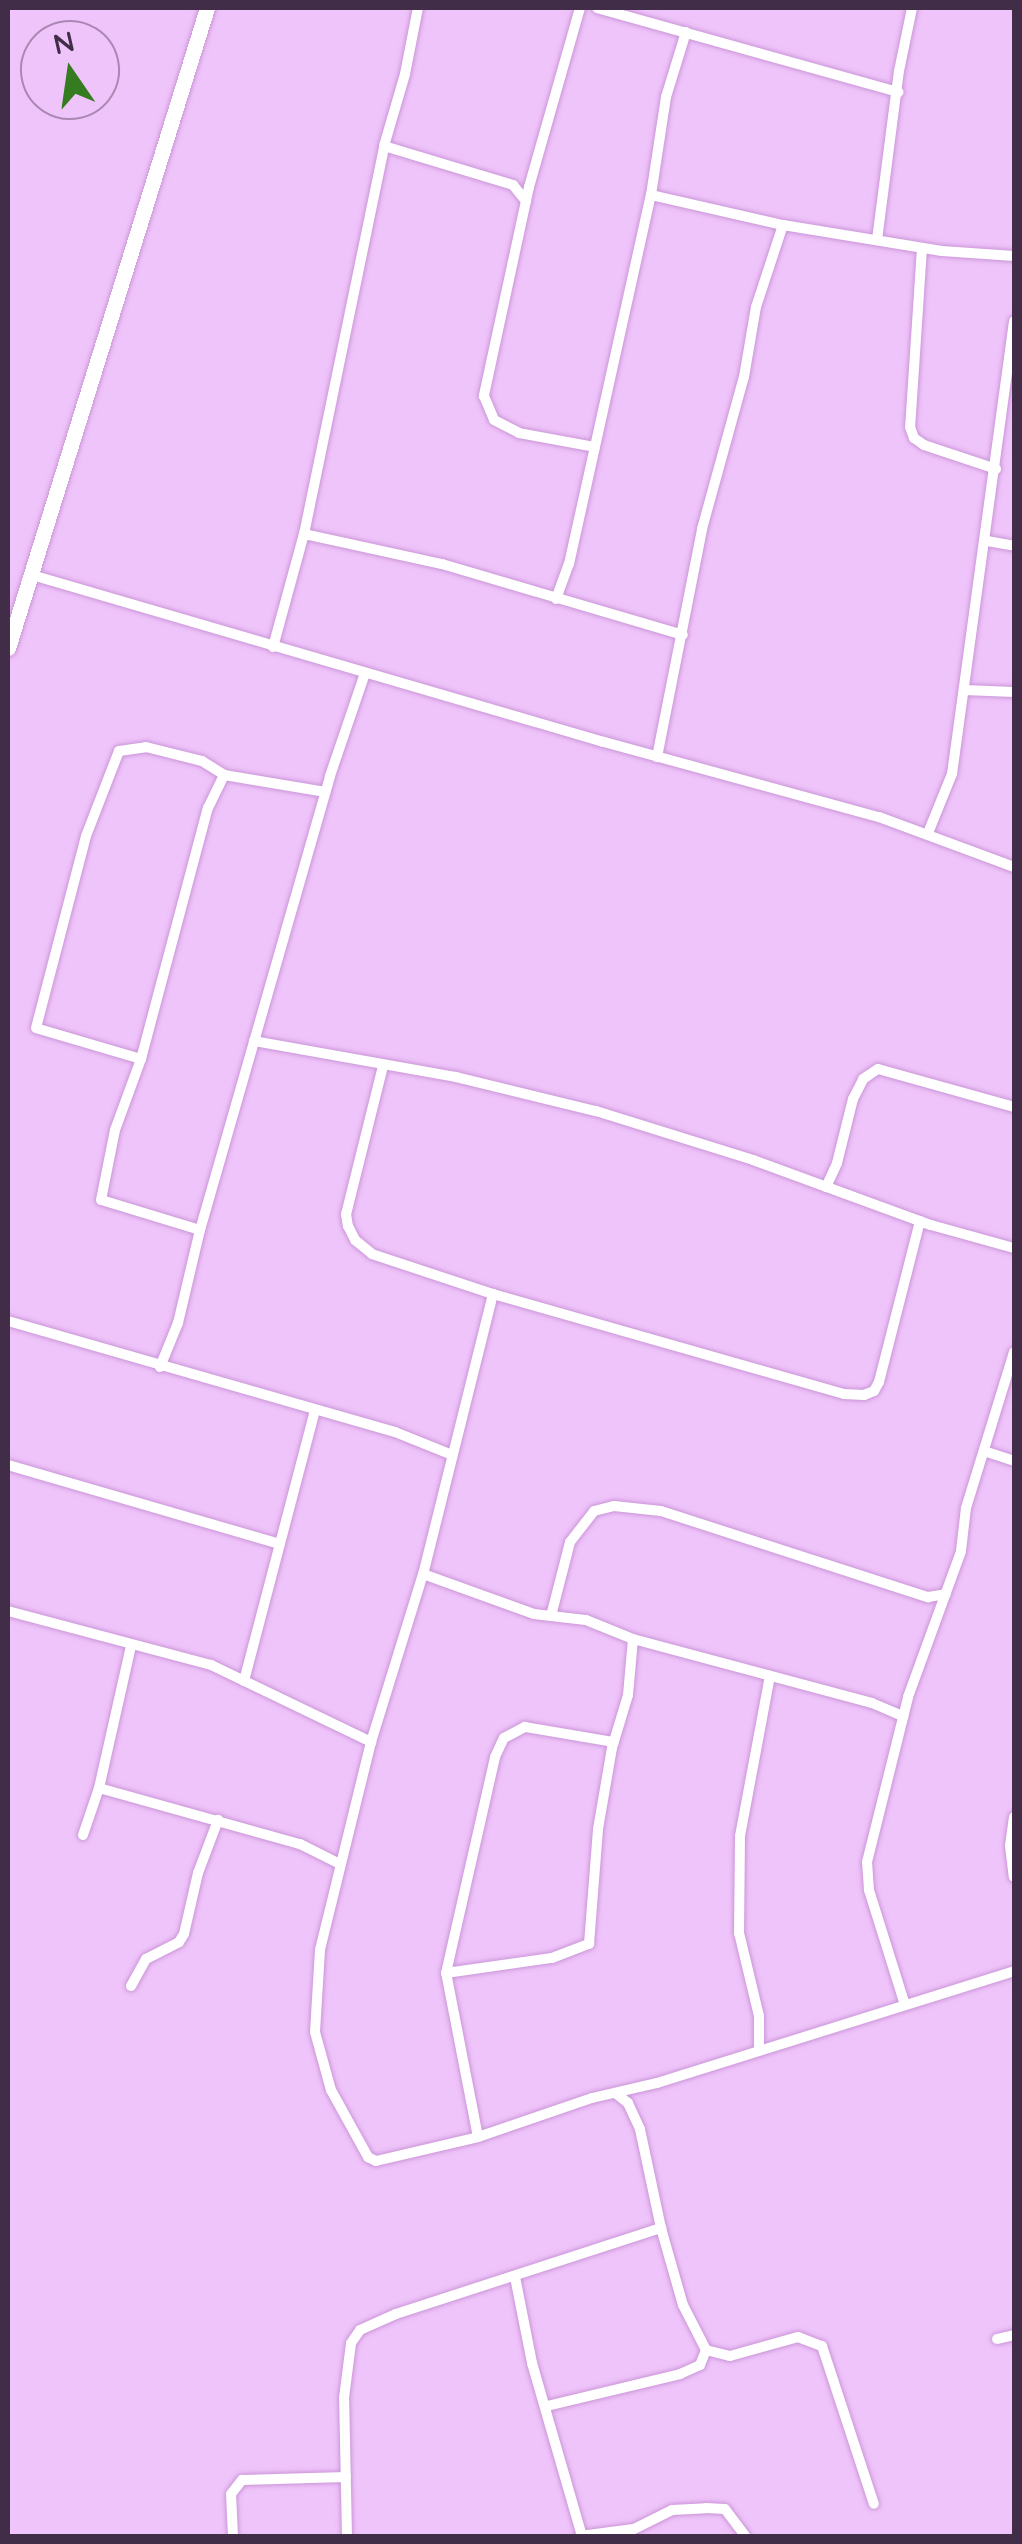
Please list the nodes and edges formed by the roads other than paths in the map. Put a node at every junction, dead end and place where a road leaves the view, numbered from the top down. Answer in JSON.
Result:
{"nodes":[{"id":1,"x":207,"y":8,"type":"edge"},
{"id":2,"x":418,"y":8,"type":"edge"},
{"id":3,"x":580,"y":8,"type":"edge"},
{"id":4,"x":597,"y":8,"type":"edge"},
{"id":5,"x":912,"y":8,"type":"edge"},
{"id":6,"x":686,"y":32,"type":"junction"},
{"id":7,"x":898,"y":92,"type":"junction"},
{"id":8,"x":384,"y":146,"type":"junction"},
{"id":9,"x":533,"y":176,"type":"junction"},
{"id":10,"x":513,"y":186,"type":"junction"},
{"id":11,"x":651,"y":195,"type":"junction"},
{"id":12,"x":526,"y":201,"type":"junction"},
{"id":13,"x":783,"y":225,"type":"junction"},
{"id":14,"x":877,"y":240,"type":"junction"},
{"id":15,"x":922,"y":248,"type":"junction"},
{"id":16,"x":1014,"y":256,"type":"edge"},
{"id":17,"x":1014,"y":322,"type":"edge"},
{"id":18,"x":594,"y":448,"type":"junction"},
{"id":19,"x":996,"y":469,"type":"junction"},
{"id":20,"x":304,"y":534,"type":"junction"},
{"id":21,"x":987,"y":541,"type":"junction"},
{"id":22,"x":1014,"y":546,"type":"edge"},
{"id":23,"x":32,"y":575,"type":"junction"},
{"id":24,"x":556,"y":599,"type":"junction"},
{"id":25,"x":683,"y":635,"type":"junction"},
{"id":26,"x":274,"y":647,"type":"junction"},
{"id":27,"x":8,"y":648,"type":"edge"},
{"id":28,"x":365,"y":673,"type":"junction"},
{"id":29,"x":964,"y":690,"type":"junction"},
{"id":30,"x":1014,"y":692,"type":"edge"},
{"id":31,"x":657,"y":757,"type":"junction"},
{"id":32,"x":224,"y":775,"type":"junction"},
{"id":33,"x":326,"y":792,"type":"junction"},
{"id":34,"x":928,"y":834,"type":"junction"},
{"id":35,"x":1014,"y":867,"type":"edge"},
{"id":36,"x":254,"y":1040,"type":"junction"},
{"id":37,"x":141,"y":1058,"type":"junction"},
{"id":38,"x":383,"y":1066,"type":"junction"},
{"id":39,"x":1014,"y":1107,"type":"edge"},
{"id":40,"x":826,"y":1186,"type":"junction"},
{"id":41,"x":920,"y":1221,"type":"junction"},
{"id":42,"x":200,"y":1230,"type":"junction"},
{"id":43,"x":1014,"y":1248,"type":"edge"},
{"id":44,"x":492,"y":1294,"type":"junction"},
{"id":45,"x":8,"y":1321,"type":"edge"},
{"id":46,"x":1014,"y":1352,"type":"edge"},
{"id":47,"x":160,"y":1367,"type":"junction"},
{"id":48,"x":315,"y":1411,"type":"junction"},
{"id":49,"x":984,"y":1451,"type":"junction"},
{"id":50,"x":450,"y":1454,"type":"junction"},
{"id":51,"x":1014,"y":1461,"type":"edge"},
{"id":52,"x":8,"y":1465,"type":"edge"},
{"id":53,"x":280,"y":1544,"type":"junction"},
{"id":54,"x":423,"y":1574,"type":"junction"},
{"id":55,"x":946,"y":1594,"type":"junction"},
{"id":56,"x":8,"y":1611,"type":"edge"},
{"id":57,"x":551,"y":1616,"type":"junction"},
{"id":58,"x":633,"y":1639,"type":"junction"},
{"id":59,"x":131,"y":1646,"type":"junction"},
{"id":60,"x":770,"y":1676,"type":"junction"},
{"id":61,"x":244,"y":1680,"type":"junction"},
{"id":62,"x":903,"y":1716,"type":"junction"},
{"id":63,"x":371,"y":1742,"type":"junction"},
{"id":64,"x":614,"y":1742,"type":"junction"},
{"id":65,"x":99,"y":1788,"type":"junction"},
{"id":66,"x":1014,"y":1817,"type":"edge"},
{"id":67,"x":218,"y":1820,"type":"junction"},
{"id":68,"x":83,"y":1835,"type":"dead end"},
{"id":69,"x":1012,"y":1845,"type":"edge"},
{"id":70,"x":340,"y":1864,"type":"junction"},
{"id":71,"x":1014,"y":1878,"type":"edge"},
{"id":72,"x":1014,"y":1971,"type":"edge"},
{"id":73,"x":446,"y":1973,"type":"junction"},
{"id":74,"x":132,"y":1986,"type":"dead end"},
{"id":75,"x":905,"y":2005,"type":"junction"},
{"id":76,"x":759,"y":2051,"type":"junction"},
{"id":77,"x":614,"y":2093,"type":"junction"},
{"id":78,"x":478,"y":2137,"type":"junction"},
{"id":79,"x":661,"y":2228,"type":"junction"},
{"id":80,"x":515,"y":2277,"type":"junction"},
{"id":81,"x":1014,"y":2336,"type":"edge"},
{"id":82,"x":997,"y":2339,"type":"dead end"},
{"id":83,"x":706,"y":2350,"type":"junction"},
{"id":84,"x":547,"y":2406,"type":"junction"},
{"id":85,"x":346,"y":2478,"type":"junction"},
{"id":86,"x":874,"y":2504,"type":"dead end"},
{"id":87,"x":233,"y":2536,"type":"edge"},
{"id":88,"x":347,"y":2536,"type":"edge"},
{"id":89,"x":581,"y":2536,"type":"edge"},
{"id":90,"x":746,"y":2536,"type":"edge"}],
"edges":[{"from":1,"to":23,"type":"main road"},
{"from":2,"to":8,"type":"street"},
{"from":3,"to":9,"type":"street"},
{"from":4,"to":6,"type":"street"},
{"from":5,"to":7,"type":"street"},
{"from":6,"to":7,"type":"street"},
{"from":6,"to":11,"type":"street"},
{"from":7,"to":14,"type":"street"},
{"from":8,"to":10,"type":"street"},
{"from":8,"to":20,"type":"street"},
{"from":9,"to":10,"type":"street"},
{"from":9,"to":12,"type":"street"},
{"from":10,"to":12,"type":"street"},
{"from":11,"to":13,"type":"street"},
{"from":11,"to":18,"type":"street"},
{"from":12,"to":18,"type":"street"},
{"from":13,"to":14,"type":"street"},
{"from":13,"to":25,"type":"street"},
{"from":14,"to":15,"type":"street"},
{"from":15,"to":16,"type":"street"},
{"from":15,"to":19,"type":"street"},
{"from":17,"to":19,"type":"street"},
{"from":18,"to":24,"type":"street"},
{"from":19,"to":21,"type":"street"},
{"from":20,"to":24,"type":"street"},
{"from":20,"to":26,"type":"street"},
{"from":21,"to":22,"type":"street"},
{"from":21,"to":29,"type":"street"},
{"from":23,"to":26,"type":"street"},
{"from":23,"to":27,"type":"main road"},
{"from":24,"to":25,"type":"street"},
{"from":25,"to":31,"type":"street"},
{"from":26,"to":28,"type":"street"},
{"from":28,"to":31,"type":"street"},
{"from":28,"to":33,"type":"street"},
{"from":29,"to":30,"type":"street"},
{"from":29,"to":34,"type":"street"},
{"from":31,"to":34,"type":"street"},
{"from":32,"to":33,"type":"street"},
{"from":32,"to":37,"type":"street"},
{"from":32,"to":37,"type":"street"},
{"from":33,"to":36,"type":"street"},
{"from":34,"to":35,"type":"street"},
{"from":36,"to":38,"type":"street"},
{"from":36,"to":42,"type":"street"},
{"from":37,"to":42,"type":"street"},
{"from":38,"to":40,"type":"street"},
{"from":38,"to":44,"type":"street"},
{"from":39,"to":40,"type":"street"},
{"from":40,"to":41,"type":"street"},
{"from":41,"to":43,"type":"street"},
{"from":41,"to":44,"type":"street"},
{"from":42,"to":47,"type":"street"},
{"from":44,"to":50,"type":"street"},
{"from":45,"to":47,"type":"street"},
{"from":46,"to":49,"type":"street"},
{"from":47,"to":48,"type":"street"},
{"from":48,"to":50,"type":"street"},
{"from":48,"to":53,"type":"street"},
{"from":49,"to":51,"type":"street"},
{"from":49,"to":55,"type":"street"},
{"from":50,"to":54,"type":"street"},
{"from":52,"to":53,"type":"street"},
{"from":53,"to":61,"type":"street"},
{"from":54,"to":57,"type":"street"},
{"from":54,"to":63,"type":"street"},
{"from":55,"to":57,"type":"street"},
{"from":55,"to":62,"type":"street"},
{"from":56,"to":59,"type":"street"},
{"from":57,"to":58,"type":"street"},
{"from":58,"to":60,"type":"street"},
{"from":58,"to":64,"type":"street"},
{"from":59,"to":61,"type":"street"},
{"from":59,"to":65,"type":"street"},
{"from":60,"to":62,"type":"street"},
{"from":60,"to":76,"type":"street"},
{"from":61,"to":63,"type":"street"},
{"from":62,"to":75,"type":"street"},
{"from":63,"to":70,"type":"street"},
{"from":64,"to":73,"type":"street"},
{"from":64,"to":73,"type":"street"},
{"from":65,"to":67,"type":"street"},
{"from":65,"to":68,"type":"street"},
{"from":66,"to":69,"type":"street"},
{"from":67,"to":70,"type":"street"},
{"from":67,"to":74,"type":"street"},
{"from":69,"to":71,"type":"street"},
{"from":70,"to":78,"type":"street"},
{"from":72,"to":75,"type":"street"},
{"from":73,"to":78,"type":"street"},
{"from":75,"to":76,"type":"street"},
{"from":76,"to":77,"type":"street"},
{"from":77,"to":78,"type":"street"},
{"from":77,"to":79,"type":"street"},
{"from":79,"to":80,"type":"street"},
{"from":79,"to":83,"type":"street"},
{"from":80,"to":84,"type":"street"},
{"from":80,"to":85,"type":"street"},
{"from":81,"to":82,"type":"street"},
{"from":83,"to":84,"type":"street"},
{"from":83,"to":86,"type":"street"},
{"from":84,"to":89,"type":"street"},
{"from":85,"to":87,"type":"street"},
{"from":85,"to":88,"type":"street"},
{"from":89,"to":90,"type":"street"}]}
